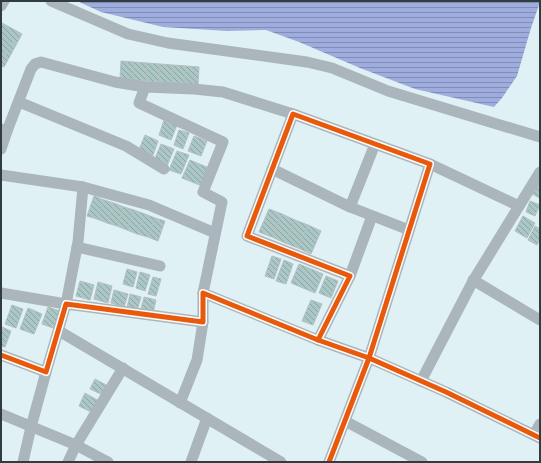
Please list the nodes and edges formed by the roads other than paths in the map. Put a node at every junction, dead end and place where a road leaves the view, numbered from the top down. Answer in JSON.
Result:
{"nodes":[{"id":1,"x":4,"y":1,"type":"edge"},
{"id":2,"x":51,"y":1,"type":"edge"},
{"id":3,"x":1,"y":6,"type":"edge"},
{"id":4,"x":145,"y":87,"type":"junction"},
{"id":5,"x":18,"y":102,"type":"junction"},
{"id":6,"x":293,"y":114,"type":"junction"},
{"id":7,"x":4,"y":130,"type":"edge"},
{"id":8,"x":540,"y":137,"type":"edge"},
{"id":9,"x":375,"y":144,"type":"junction"},
{"id":10,"x":1,"y":149,"type":"edge"},
{"id":11,"x":430,"y":164,"type":"junction"},
{"id":12,"x":164,"y":169,"type":"dead end"},
{"id":13,"x":272,"y":169,"type":"junction"},
{"id":14,"x":540,"y":172,"type":"edge"},
{"id":15,"x":1,"y":175,"type":"edge"},
{"id":16,"x":82,"y":188,"type":"junction"},
{"id":17,"x":519,"y":206,"type":"junction"},
{"id":18,"x":350,"y":207,"type":"junction"},
{"id":19,"x":372,"y":216,"type":"junction"},
{"id":20,"x":409,"y":230,"type":"junction"},
{"id":21,"x":215,"y":233,"type":"junction"},
{"id":22,"x":77,"y":247,"type":"junction"},
{"id":23,"x":160,"y":266,"type":"dead end"},
{"id":24,"x":350,"y":276,"type":"junction"},
{"id":25,"x":473,"y":280,"type":"junction"},
{"id":26,"x":1,"y":293,"type":"edge"},
{"id":27,"x":203,"y":293,"type":"junction"},
{"id":28,"x":66,"y":304,"type":"junction"},
{"id":29,"x":540,"y":320,"type":"edge"},
{"id":30,"x":202,"y":322,"type":"junction"},
{"id":31,"x":59,"y":330,"type":"junction"},
{"id":32,"x":318,"y":340,"type":"junction"},
{"id":33,"x":1,"y":355,"type":"edge"},
{"id":34,"x":369,"y":358,"type":"junction"},
{"id":35,"x":123,"y":368,"type":"junction"},
{"id":36,"x":46,"y":372,"type":"junction"},
{"id":37,"x":420,"y":381,"type":"junction"},
{"id":38,"x":180,"y":403,"type":"junction"},
{"id":39,"x":1,"y":414,"type":"edge"},
{"id":40,"x":207,"y":418,"type":"junction"},
{"id":41,"x":345,"y":421,"type":"junction"},
{"id":42,"x":540,"y":424,"type":"edge"},
{"id":43,"x":31,"y":427,"type":"junction"},
{"id":44,"x":537,"y":437,"type":"edge"},
{"id":45,"x":76,"y":445,"type":"junction"},
{"id":46,"x":265,"y":457,"type":"edge"},
{"id":47,"x":22,"y":462,"type":"edge"},
{"id":48,"x":68,"y":462,"type":"edge"},
{"id":49,"x":108,"y":462,"type":"edge"},
{"id":50,"x":191,"y":462,"type":"edge"},
{"id":51,"x":281,"y":462,"type":"edge"},
{"id":52,"x":329,"y":462,"type":"edge"},
{"id":53,"x":422,"y":462,"type":"edge"}],
"edges":[{"from":1,"to":3,"type":"street"},
{"from":2,"to":8,"type":"street"},
{"from":4,"to":5,"type":"street"},
{"from":4,"to":6,"type":"street"},
{"from":4,"to":21,"type":"street"},
{"from":5,"to":7,"type":"street"},
{"from":5,"to":12,"type":"street"},
{"from":6,"to":9,"type":"street"},
{"from":6,"to":13,"type":"street"},
{"from":7,"to":10,"type":"street"},
{"from":9,"to":11,"type":"street"},
{"from":9,"to":18,"type":"street"},
{"from":11,"to":17,"type":"street"},
{"from":11,"to":20,"type":"street"},
{"from":13,"to":18,"type":"street"},
{"from":13,"to":24,"type":"street"},
{"from":14,"to":17,"type":"street"},
{"from":15,"to":16,"type":"street"},
{"from":16,"to":21,"type":"street"},
{"from":16,"to":22,"type":"street"},
{"from":17,"to":25,"type":"street"},
{"from":18,"to":19,"type":"street"},
{"from":19,"to":20,"type":"street"},
{"from":19,"to":24,"type":"street"},
{"from":20,"to":34,"type":"street"},
{"from":21,"to":27,"type":"street"},
{"from":22,"to":23,"type":"street"},
{"from":22,"to":28,"type":"street"},
{"from":24,"to":32,"type":"street"},
{"from":25,"to":29,"type":"street"},
{"from":25,"to":37,"type":"street"},
{"from":26,"to":28,"type":"street"},
{"from":27,"to":30,"type":"street"},
{"from":27,"to":32,"type":"street"},
{"from":28,"to":30,"type":"street"},
{"from":28,"to":31,"type":"street"},
{"from":30,"to":38,"type":"street"},
{"from":31,"to":35,"type":"street"},
{"from":31,"to":36,"type":"street"},
{"from":32,"to":34,"type":"street"},
{"from":33,"to":36,"type":"street"},
{"from":34,"to":37,"type":"street"},
{"from":34,"to":41,"type":"street"},
{"from":35,"to":38,"type":"street"},
{"from":35,"to":45,"type":"street"},
{"from":36,"to":43,"type":"street"},
{"from":37,"to":44,"type":"street"},
{"from":38,"to":40,"type":"street"},
{"from":39,"to":43,"type":"street"},
{"from":40,"to":46,"type":"street"},
{"from":40,"to":50,"type":"street"},
{"from":41,"to":52,"type":"street"},
{"from":41,"to":53,"type":"street"},
{"from":42,"to":44,"type":"street"},
{"from":43,"to":45,"type":"street"},
{"from":43,"to":47,"type":"street"},
{"from":45,"to":48,"type":"street"},
{"from":45,"to":49,"type":"street"},
{"from":46,"to":51,"type":"street"}]}
